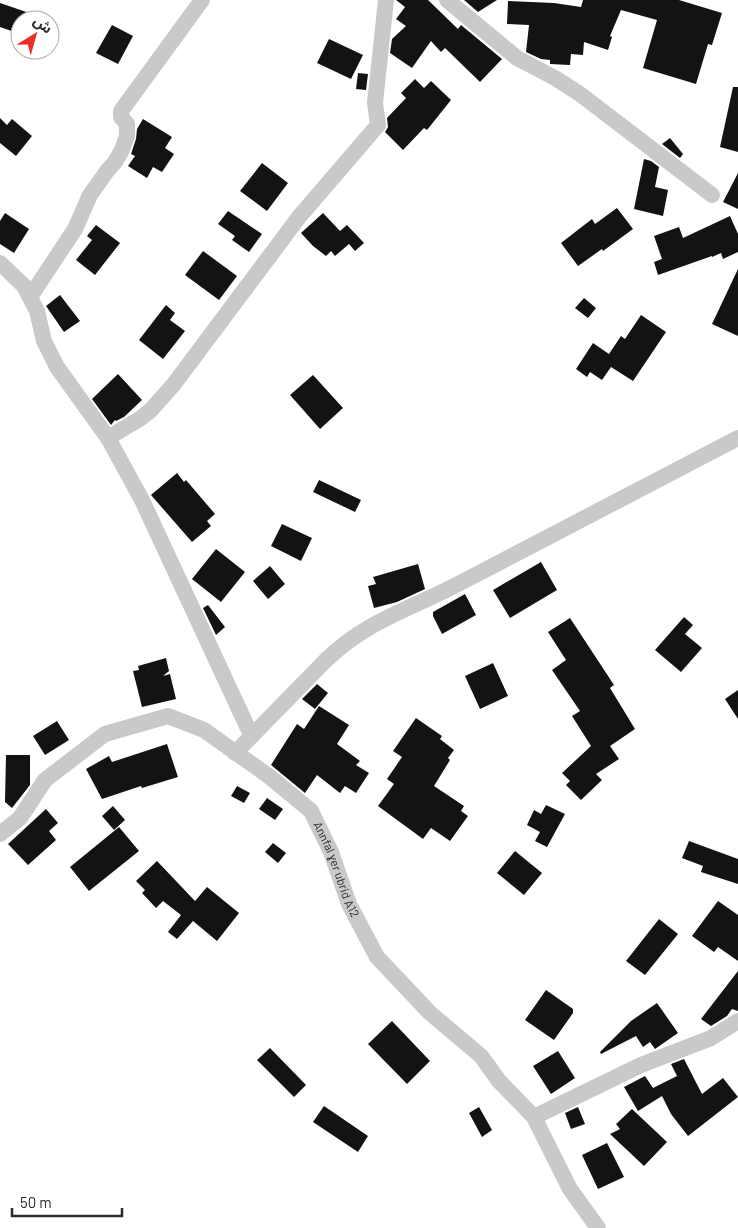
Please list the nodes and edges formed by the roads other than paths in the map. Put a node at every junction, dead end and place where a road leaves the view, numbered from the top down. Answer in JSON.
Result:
{"nodes":[{"id":1,"x":202,"y":0,"type":"edge"},
{"id":2,"x":386,"y":0,"type":"edge"},
{"id":3,"x":448,"y":0,"type":"edge"},
{"id":4,"x":712,"y":195,"type":"dead end"},
{"id":5,"x":0,"y":263,"type":"edge"},
{"id":6,"x":30,"y":298,"type":"junction"},
{"id":7,"x":108,"y":438,"type":"junction"},
{"id":8,"x":738,"y":438,"type":"edge"},
{"id":9,"x":251,"y":735,"type":"junction"},
{"id":10,"x":234,"y":753,"type":"junction"},
{"id":11,"x":0,"y":834,"type":"edge"},
{"id":12,"x":738,"y":1021,"type":"edge"},
{"id":13,"x":534,"y":1117,"type":"junction"},
{"id":14,"x":598,"y":1228,"type":"edge"}],
"edges":[{"from":1,"to":6,"type":"street"},
{"from":2,"to":7,"type":"street"},
{"from":3,"to":4,"type":"street"},
{"from":5,"to":6,"type":"street"},
{"from":6,"to":7,"type":"street"},
{"from":7,"to":9,"type":"street"},
{"from":8,"to":9,"type":"street"},
{"from":9,"to":10,"type":"street"},
{"from":10,"to":11,"type":"street","name":"Annfal ɣer ubrid A12"},
{"from":10,"to":13,"type":"street","name":"Annfal ɣer ubrid A12"},
{"from":12,"to":13,"type":"street"},
{"from":13,"to":14,"type":"street","name":"Annfal ɣer ubrid A12"}]}
